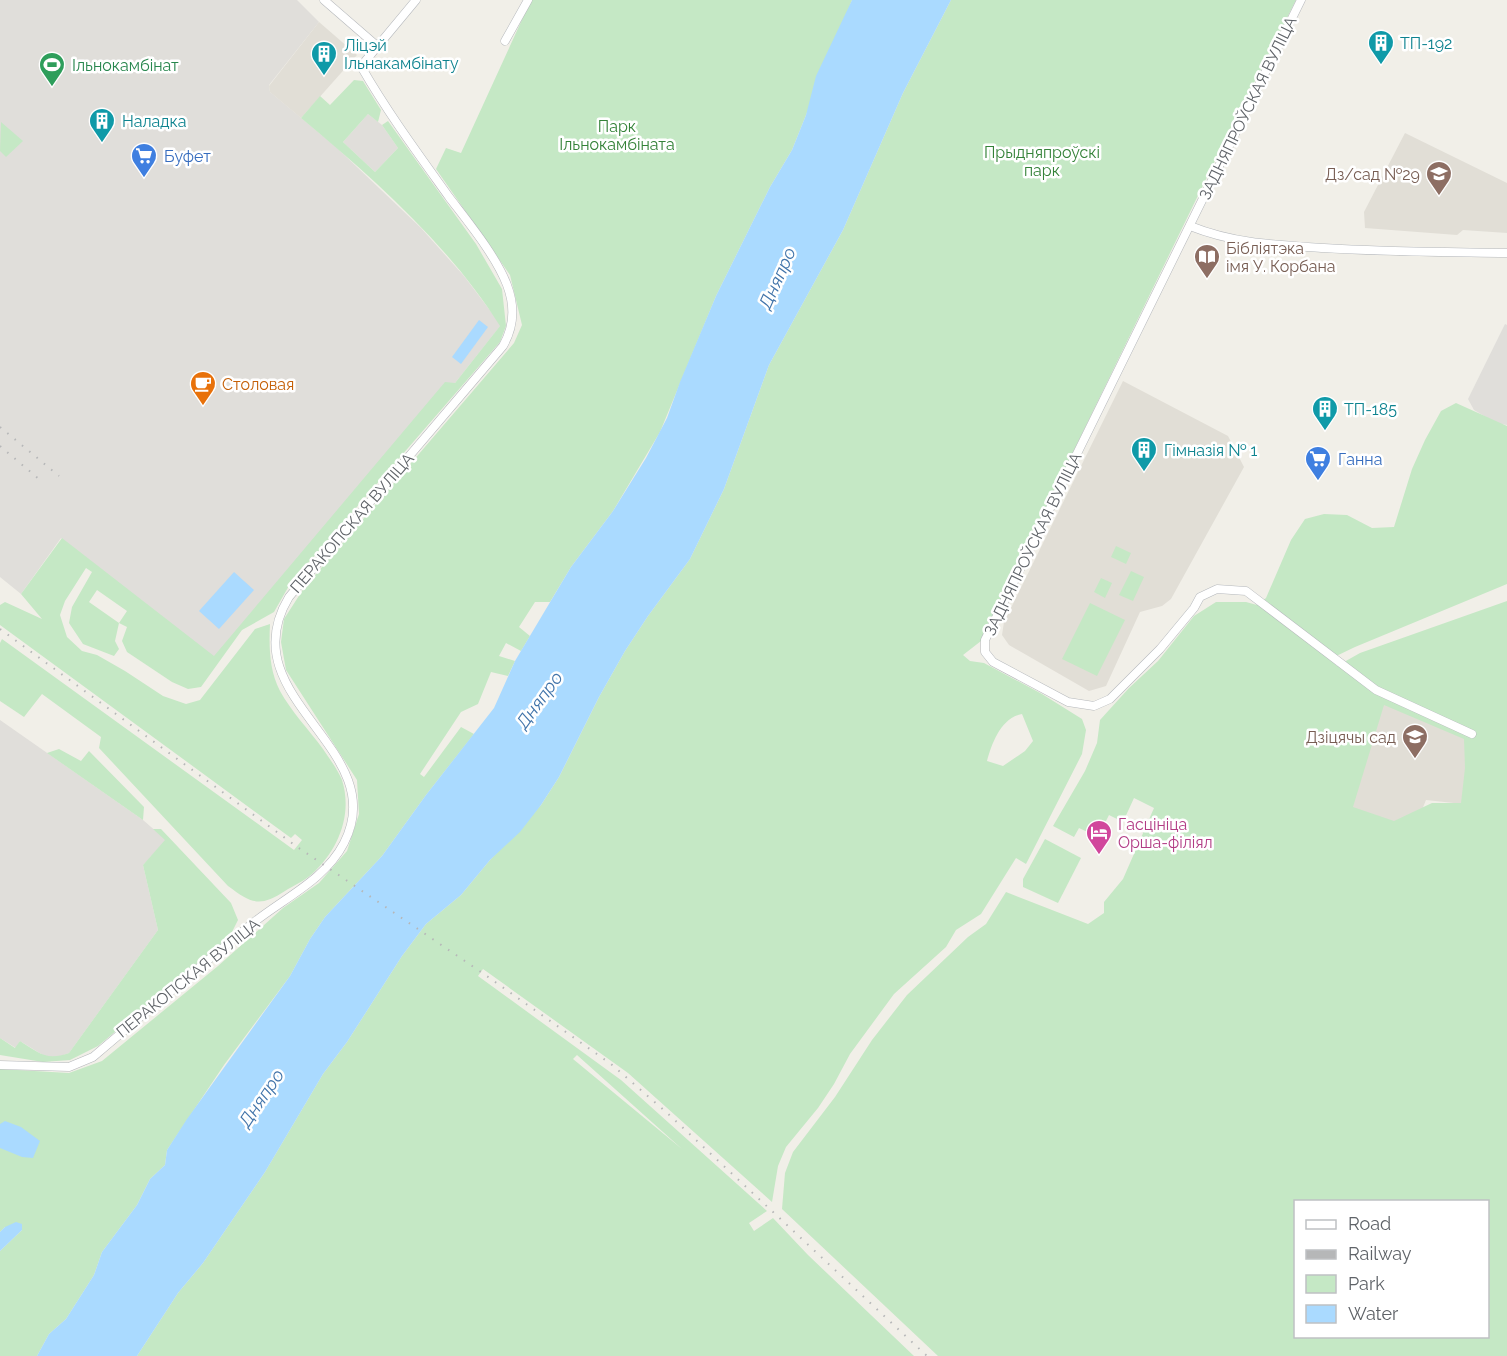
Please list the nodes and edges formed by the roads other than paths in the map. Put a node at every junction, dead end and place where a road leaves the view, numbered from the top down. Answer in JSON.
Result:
{"nodes":[{"id":1,"x":324,"y":0,"type":"edge"},
{"id":2,"x":416,"y":0,"type":"edge"},
{"id":3,"x":528,"y":0,"type":"edge"},
{"id":4,"x":1301,"y":0,"type":"edge"},
{"id":5,"x":505,"y":41,"type":"dead end"},
{"id":6,"x":377,"y":46,"type":"junction"},
{"id":7,"x":1190,"y":226,"type":"junction"},
{"id":8,"x":1507,"y":253,"type":"edge"},
{"id":9,"x":1472,"y":734,"type":"dead end"},
{"id":10,"x":0,"y":1065,"type":"edge"}],
"edges":[{"from":1,"to":6,"type":"street"},
{"from":2,"to":6,"type":"street"},
{"from":3,"to":5,"type":"street"},
{"from":4,"to":7,"type":"street","name":"ЗАДНЯПРОЎСКАЯ ВУЛІЦА"},
{"from":6,"to":10,"type":"street","name":"ПЕРАКОПСКАЯ ВУЛІЦА"},
{"from":7,"to":8,"type":"street"},
{"from":7,"to":9,"type":"street","name":"ЗАДНЯПРОЎСКАЯ ВУЛІЦА"}]}
